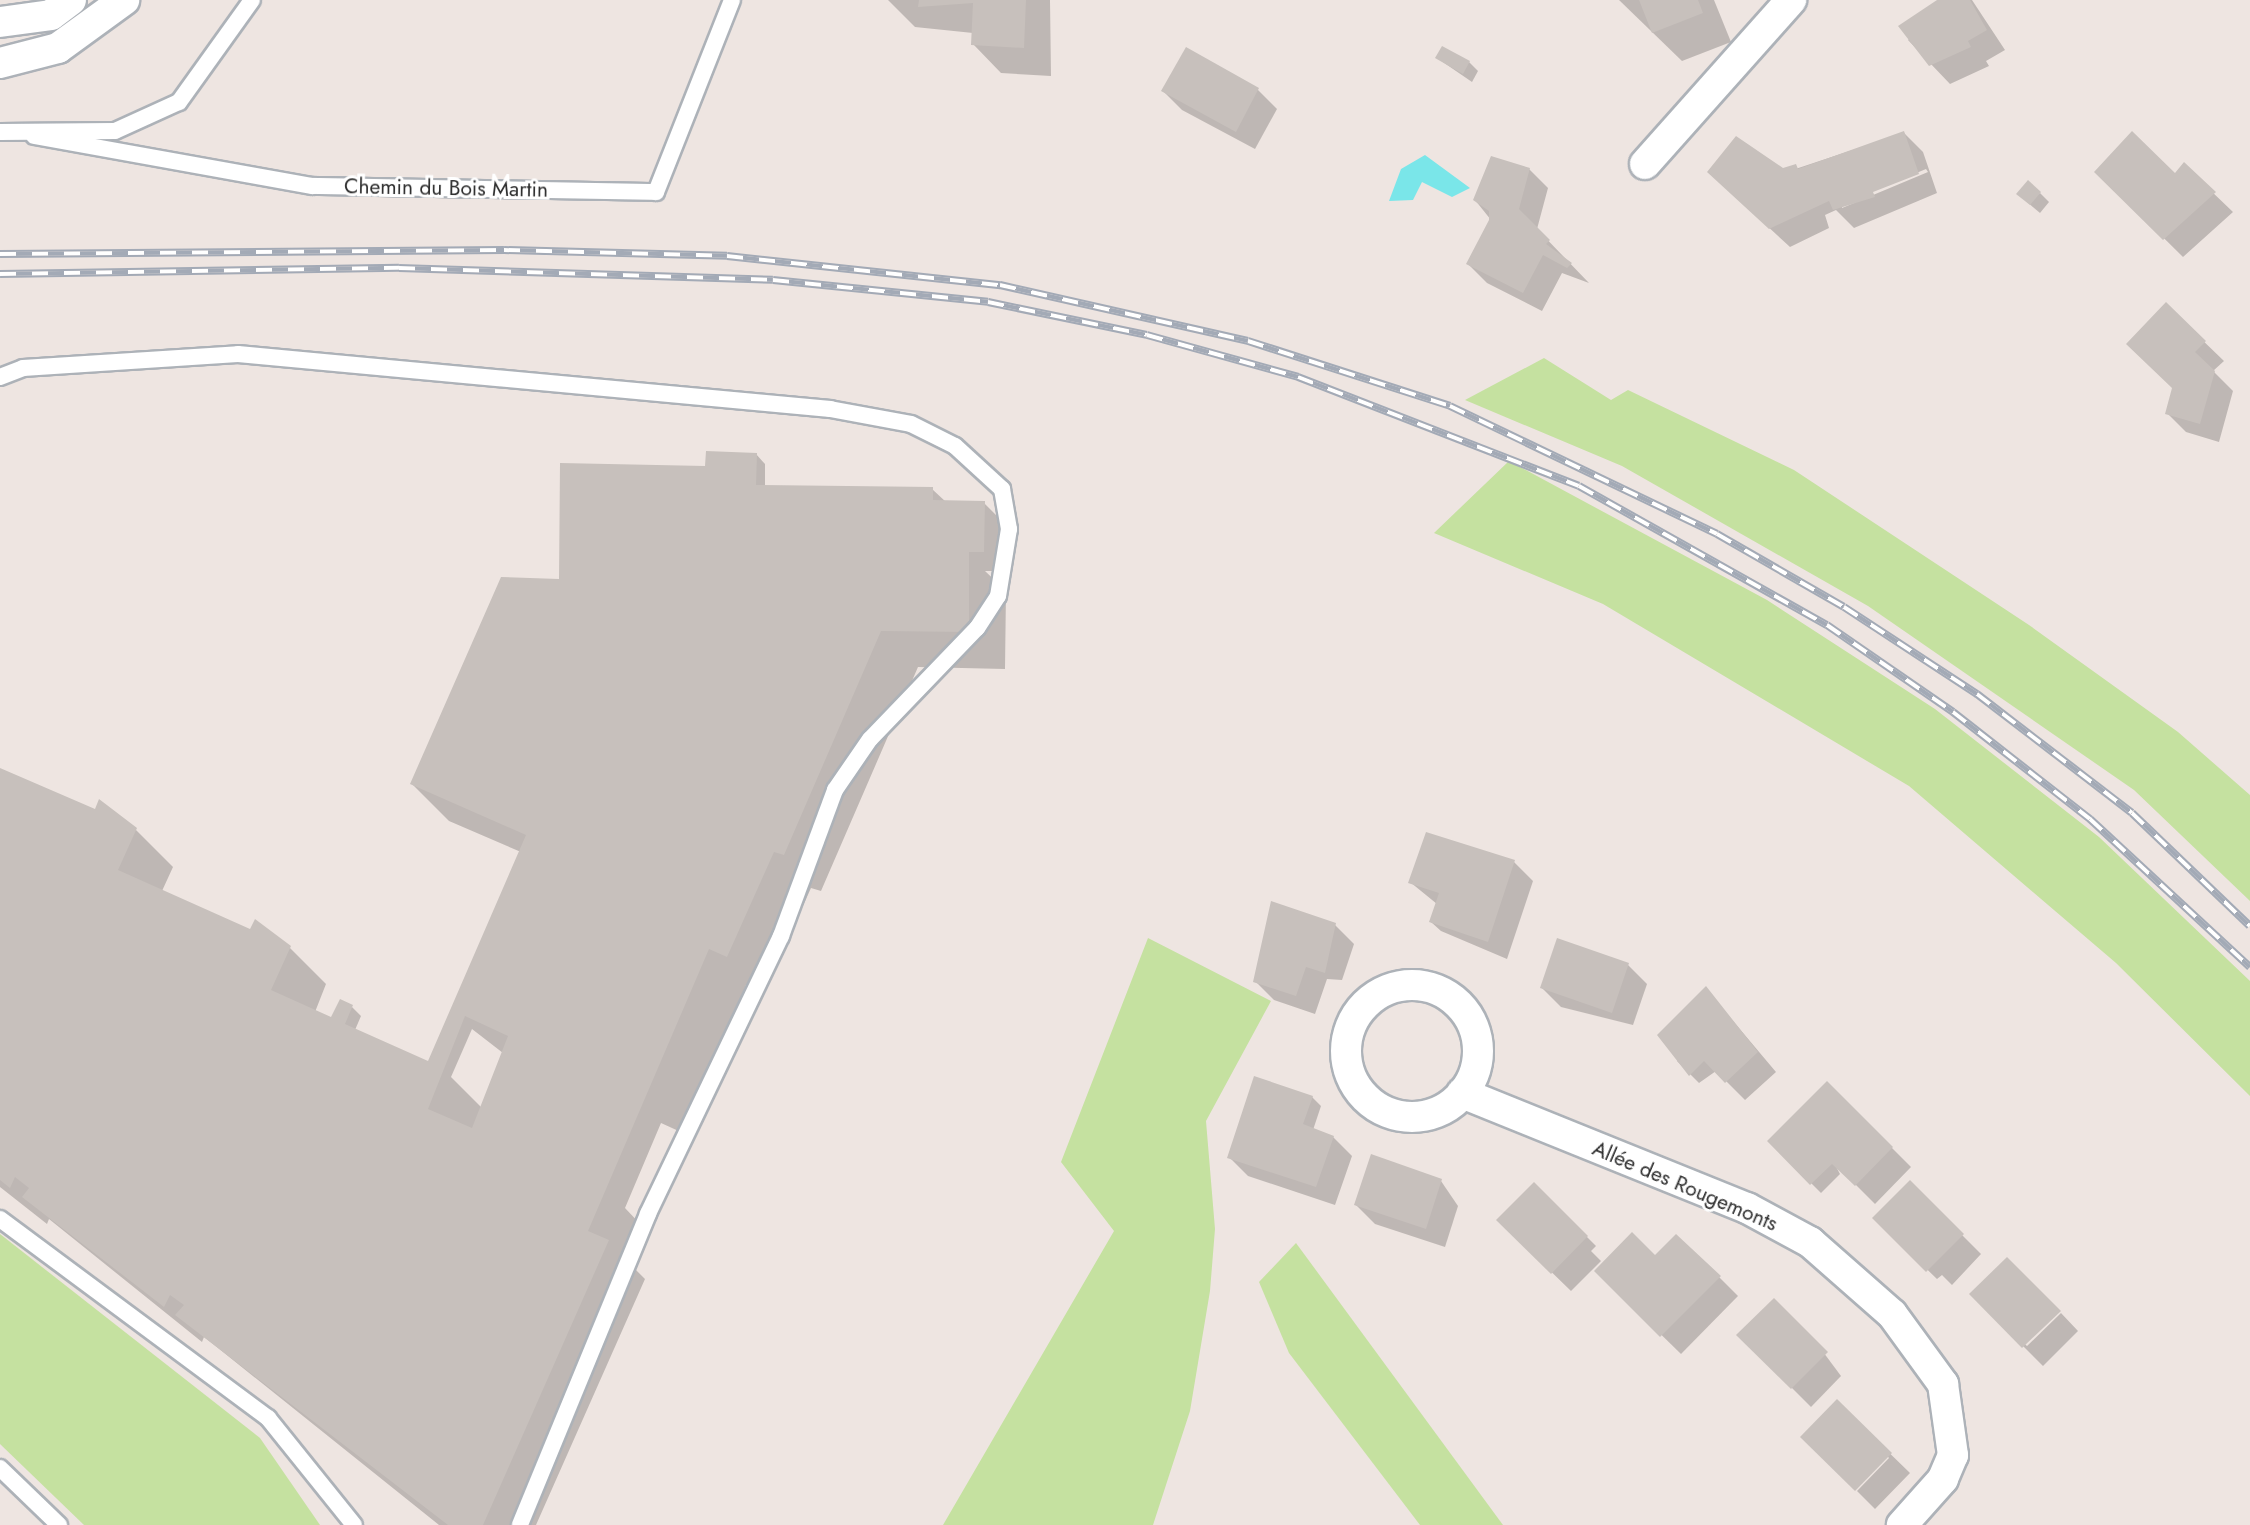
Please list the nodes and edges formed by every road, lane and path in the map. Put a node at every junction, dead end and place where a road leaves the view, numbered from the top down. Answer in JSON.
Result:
{"nodes":[{"id":1,"x":71,"y":0,"type":"edge"},
{"id":2,"x":124,"y":0,"type":"edge"},
{"id":3,"x":253,"y":0,"type":"edge"},
{"id":4,"x":732,"y":0,"type":"edge"},
{"id":5,"x":1791,"y":0,"type":"edge"},
{"id":6,"x":0,"y":22,"type":"edge"},
{"id":7,"x":0,"y":63,"type":"edge"},
{"id":8,"x":0,"y":132,"type":"edge"},
{"id":9,"x":34,"y":136,"type":"junction"},
{"id":10,"x":1646,"y":164,"type":"dead end"},
{"id":11,"x":0,"y":377,"type":"edge"},
{"id":12,"x":1462,"y":1093,"type":"junction"},
{"id":13,"x":0,"y":1219,"type":"edge"},
{"id":14,"x":0,"y":1468,"type":"edge"},
{"id":15,"x":60,"y":1525,"type":"edge"},
{"id":16,"x":354,"y":1525,"type":"edge"},
{"id":17,"x":520,"y":1525,"type":"edge"},
{"id":18,"x":1902,"y":1525,"type":"edge"}],
"edges":[{"from":1,"to":6,"type":"street"},
{"from":2,"to":7,"type":"street"},
{"from":3,"to":9,"type":"lane"},
{"from":4,"to":9,"type":"lane","name":"Chemin du Bois Martin"},
{"from":5,"to":10,"type":"street"},
{"from":8,"to":9,"type":"lane"},
{"from":11,"to":17,"type":"lane"},
{"from":12,"to":12,"type":"street"},
{"from":12,"to":18,"type":"street","name":"Allée des Rougemonts"},
{"from":13,"to":16,"type":"lane"},
{"from":14,"to":15,"type":"lane"}]}
